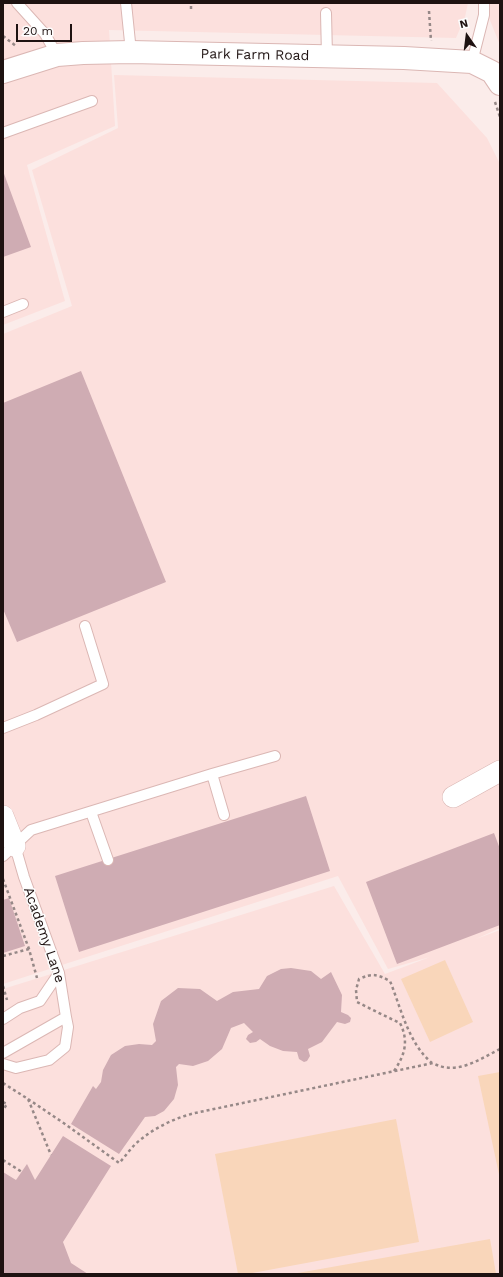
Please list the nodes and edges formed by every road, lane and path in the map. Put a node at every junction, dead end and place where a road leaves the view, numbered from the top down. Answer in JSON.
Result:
{"nodes":[{"id":1,"x":16,"y":3,"type":"edge"},
{"id":2,"x":126,"y":3,"type":"edge"},
{"id":3,"x":191,"y":3,"type":"edge"},
{"id":4,"x":484,"y":3,"type":"edge"},
{"id":5,"x":191,"y":9,"type":"dead end"},
{"id":6,"x":429,"y":11,"type":"dead end"},
{"id":7,"x":326,"y":13,"type":"dead end"},
{"id":8,"x":3,"y":36,"type":"edge"},
{"id":9,"x":431,"y":45,"type":"dead end"},
{"id":10,"x":17,"y":46,"type":"dead end"},
{"id":11,"x":131,"y":52,"type":"junction"},
{"id":12,"x":57,"y":55,"type":"junction"},
{"id":13,"x":327,"y":56,"type":"junction"},
{"id":14,"x":472,"y":62,"type":"junction"},
{"id":15,"x":3,"y":72,"type":"edge"},
{"id":16,"x":497,"y":75,"type":"edge"},
{"id":17,"x":92,"y":101,"type":"dead end"},
{"id":18,"x":3,"y":133,"type":"edge"},
{"id":19,"x":23,"y":304,"type":"dead end"},
{"id":20,"x":3,"y":312,"type":"edge"},
{"id":21,"x":85,"y":626,"type":"dead end"},
{"id":22,"x":3,"y":728,"type":"edge"},
{"id":23,"x":275,"y":756,"type":"dead end"},
{"id":24,"x":500,"y":771,"type":"edge"},
{"id":25,"x":212,"y":774,"type":"junction"},
{"id":26,"x":453,"y":797,"type":"dead end"},
{"id":27,"x":91,"y":812,"type":"junction"},
{"id":28,"x":224,"y":815,"type":"dead end"},
{"id":29,"x":3,"y":816,"type":"edge"},
{"id":30,"x":9,"y":851,"type":"edge"},
{"id":31,"x":108,"y":860,"type":"dead end"},
{"id":32,"x":3,"y":878,"type":"edge"},
{"id":33,"x":29,"y":949,"type":"junction"},
{"id":34,"x":3,"y":956,"type":"edge"},
{"id":35,"x":59,"y":973,"type":"junction"},
{"id":36,"x":37,"y":980,"type":"dead end"},
{"id":37,"x":3,"y":986,"type":"edge"},
{"id":38,"x":7,"y":1003,"type":"dead end"},
{"id":39,"x":66,"y":1017,"type":"junction"},
{"id":40,"x":3,"y":1019,"type":"edge"},
{"id":41,"x":500,"y":1049,"type":"edge"},
{"id":42,"x":3,"y":1053,"type":"edge"},
{"id":43,"x":432,"y":1063,"type":"junction"},
{"id":44,"x":3,"y":1064,"type":"edge"},
{"id":45,"x":394,"y":1071,"type":"junction"},
{"id":46,"x":3,"y":1083,"type":"edge"},
{"id":47,"x":28,"y":1100,"type":"junction"},
{"id":48,"x":3,"y":1102,"type":"edge"},
{"id":49,"x":3,"y":1110,"type":"edge"},
{"id":50,"x":51,"y":1155,"type":"dead end"},
{"id":51,"x":3,"y":1160,"type":"edge"},
{"id":52,"x":22,"y":1172,"type":"dead end"}],
"edges":[{"from":1,"to":12,"type":"lane"},
{"from":2,"to":11,"type":"lane"},
{"from":3,"to":5,"type":"path"},
{"from":4,"to":14,"type":"lane"},
{"from":6,"to":9,"type":"path"},
{"from":7,"to":13,"type":"lane"},
{"from":8,"to":10,"type":"path"},
{"from":11,"to":12,"type":"street","name":"Park Farm Road"},
{"from":11,"to":13,"type":"street","name":"Park Farm Road"},
{"from":12,"to":15,"type":"street","name":"Park Farm Road"},
{"from":13,"to":14,"type":"street","name":"Park Farm Road"},
{"from":14,"to":16,"type":"street","name":"Park Farm Road"},
{"from":17,"to":18,"type":"lane"},
{"from":19,"to":20,"type":"lane"},
{"from":21,"to":22,"type":"lane"},
{"from":23,"to":25,"type":"lane"},
{"from":24,"to":26,"type":"street"},
{"from":25,"to":27,"type":"lane"},
{"from":25,"to":28,"type":"lane"},
{"from":27,"to":30,"type":"lane"},
{"from":27,"to":31,"type":"lane"},
{"from":29,"to":30,"type":"street"},
{"from":30,"to":35,"type":"lane","name":"Academy Lane"},
{"from":32,"to":33,"type":"path"},
{"from":33,"to":34,"type":"path"},
{"from":33,"to":36,"type":"path"},
{"from":35,"to":39,"type":"lane","name":"Academy Lane"},
{"from":35,"to":40,"type":"lane"},
{"from":37,"to":38,"type":"path"},
{"from":39,"to":42,"type":"lane"},
{"from":39,"to":44,"type":"lane","name":"Academy Lane"},
{"from":41,"to":43,"type":"path"},
{"from":43,"to":45,"type":"path"},
{"from":43,"to":45,"type":"path"},
{"from":45,"to":47,"type":"path"},
{"from":46,"to":47,"type":"path"},
{"from":47,"to":50,"type":"path"},
{"from":48,"to":49,"type":"path"},
{"from":51,"to":52,"type":"path"}]}
